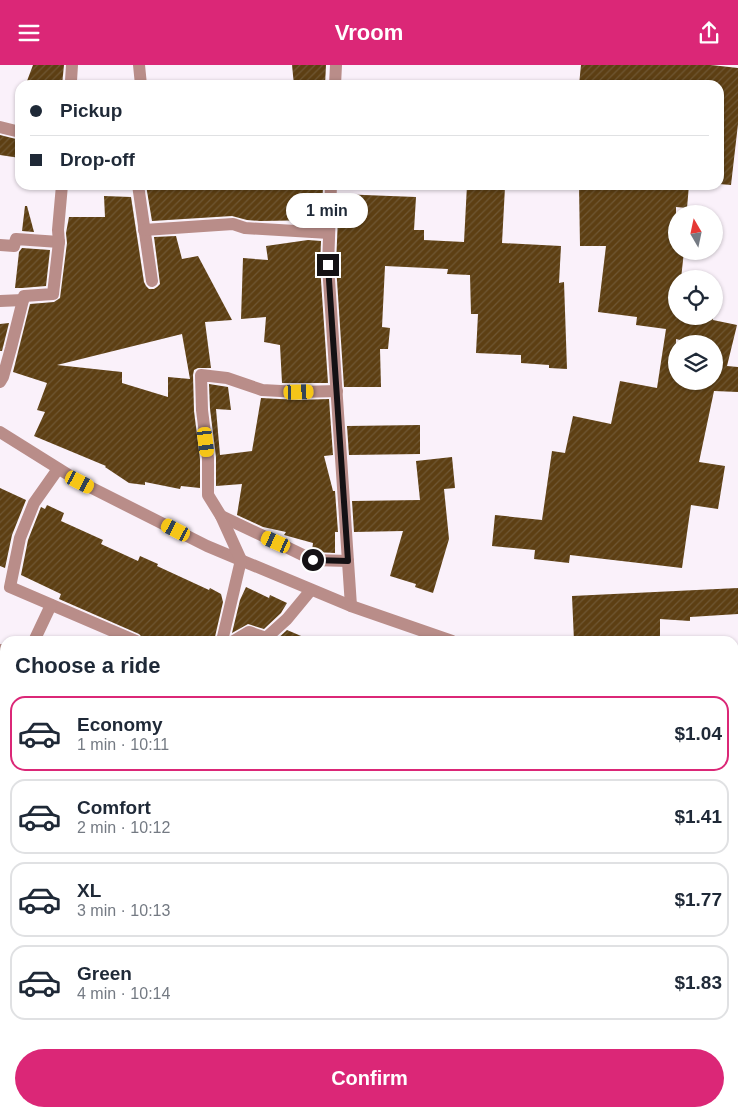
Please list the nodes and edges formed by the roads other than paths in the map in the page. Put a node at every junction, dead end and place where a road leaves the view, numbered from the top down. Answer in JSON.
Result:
{"nodes":[{"id":1,"x":72,"y":65,"type":"edge"},
{"id":2,"x":139,"y":65,"type":"edge"},
{"id":3,"x":336,"y":65,"type":"edge"},
{"id":4,"x":71,"y":80,"type":"edge"},
{"id":5,"x":140,"y":80,"type":"edge"},
{"id":6,"x":335,"y":80,"type":"edge"},
{"id":7,"x":0,"y":127,"type":"edge"},
{"id":8,"x":15,"y":131,"type":"edge"},
{"id":9,"x":62,"y":190,"type":"edge"},
{"id":10,"x":139,"y":190,"type":"edge"},
{"id":11,"x":331,"y":190,"type":"edge"},
{"id":12,"x":144,"y":230,"type":"junction"},
{"id":13,"x":329,"y":233,"type":"junction"},
{"id":14,"x":59,"y":242,"type":"junction"},
{"id":15,"x":0,"y":245,"type":"edge"},
{"id":16,"x":152,"y":281,"type":"dead end"},
{"id":17,"x":23,"y":300,"type":"junction"},
{"id":18,"x":0,"y":301,"type":"edge"},
{"id":19,"x":0,"y":382,"type":"edge"},
{"id":20,"x":336,"y":391,"type":"junction"},
{"id":21,"x":0,"y":433,"type":"edge"},
{"id":22,"x":58,"y":469,"type":"junction"},
{"id":23,"x":221,"y":516,"type":"junction"},
{"id":24,"x":241,"y":560,"type":"junction"},
{"id":25,"x":348,"y":561,"type":"junction"},
{"id":26,"x":311,"y":589,"type":"junction"},
{"id":27,"x":51,"y":605,"type":"junction"},
{"id":28,"x":351,"y":606,"type":"junction"},
{"id":29,"x":36,"y":636,"type":"edge"},
{"id":30,"x":124,"y":636,"type":"edge"},
{"id":31,"x":223,"y":636,"type":"edge"},
{"id":32,"x":242,"y":636,"type":"edge"},
{"id":33,"x":260,"y":636,"type":"edge"},
{"id":34,"x":268,"y":636,"type":"edge"},
{"id":35,"x":438,"y":636,"type":"edge"}],
"edges":[{"from":1,"to":4,"type":"street"},
{"from":2,"to":5,"type":"street"},
{"from":3,"to":6,"type":"street"},
{"from":7,"to":8,"type":"street"},
{"from":9,"to":14,"type":"street"},
{"from":10,"to":12,"type":"street"},
{"from":11,"to":13,"type":"street"},
{"from":12,"to":13,"type":"street"},
{"from":12,"to":16,"type":"street"},
{"from":13,"to":20,"type":"street"},
{"from":14,"to":15,"type":"street"},
{"from":14,"to":17,"type":"street"},
{"from":17,"to":18,"type":"street"},
{"from":17,"to":19,"type":"street"},
{"from":20,"to":23,"type":"street"},
{"from":20,"to":25,"type":"street"},
{"from":21,"to":22,"type":"street"},
{"from":22,"to":24,"type":"street"},
{"from":22,"to":27,"type":"street"},
{"from":23,"to":24,"type":"street"},
{"from":23,"to":25,"type":"street"},
{"from":24,"to":26,"type":"street"},
{"from":24,"to":31,"type":"street"},
{"from":25,"to":28,"type":"street"},
{"from":26,"to":28,"type":"street"},
{"from":26,"to":34,"type":"street"},
{"from":27,"to":29,"type":"street"},
{"from":27,"to":30,"type":"street"},
{"from":28,"to":35,"type":"street"},
{"from":32,"to":33,"type":"street"}]}
